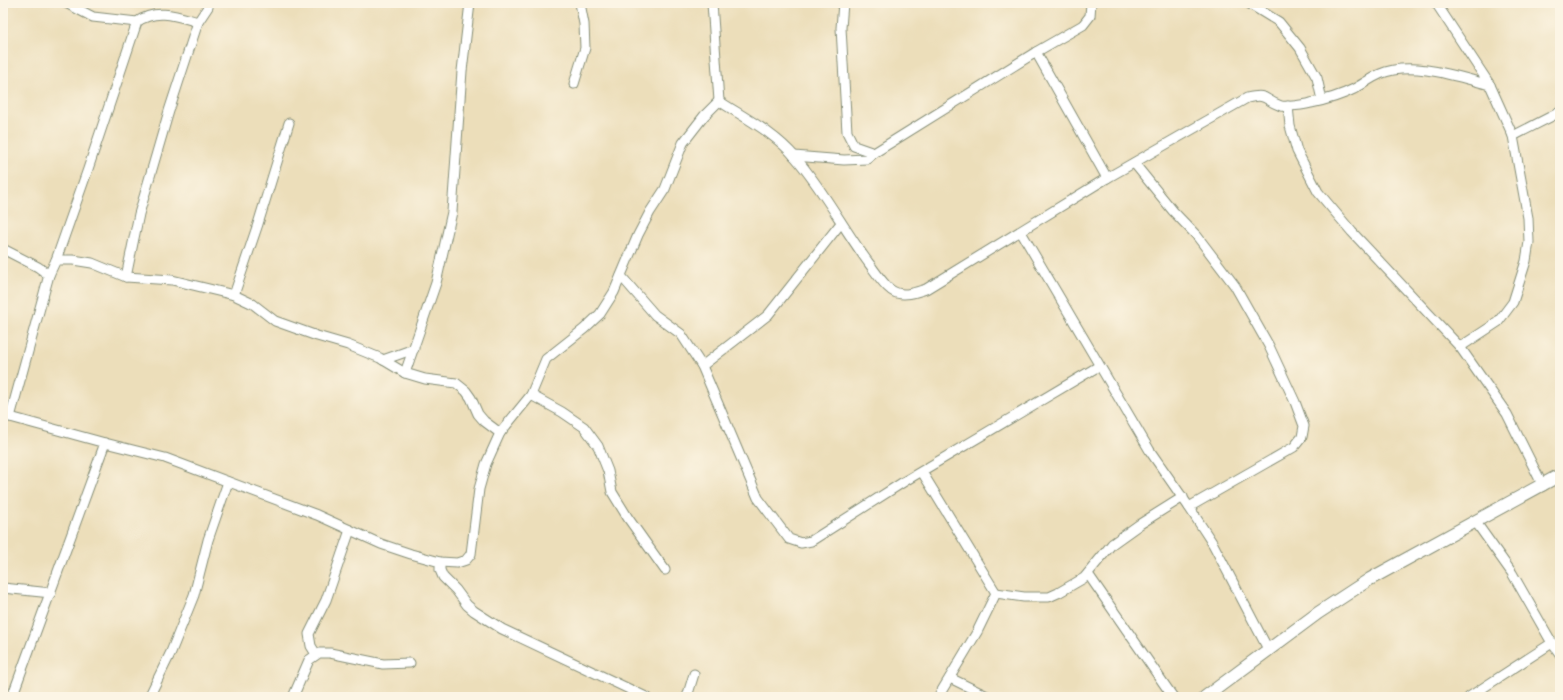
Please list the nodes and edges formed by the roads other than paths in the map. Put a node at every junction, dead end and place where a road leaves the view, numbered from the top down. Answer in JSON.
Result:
{"nodes":[{"id":1,"x":66,"y":3,"type":"edge"},
{"id":2,"x":209,"y":3,"type":"edge"},
{"id":3,"x":470,"y":3,"type":"edge"},
{"id":4,"x":580,"y":3,"type":"edge"},
{"id":5,"x":712,"y":3,"type":"edge"},
{"id":6,"x":843,"y":3,"type":"edge"},
{"id":7,"x":1091,"y":3,"type":"edge"},
{"id":8,"x":1248,"y":3,"type":"edge"},
{"id":9,"x":1436,"y":3,"type":"edge"},
{"id":10,"x":137,"y":22,"type":"junction"},
{"id":11,"x":198,"y":22,"type":"junction"},
{"id":12,"x":1036,"y":52,"type":"junction"},
{"id":13,"x":574,"y":84,"type":"dead end"},
{"id":14,"x":1490,"y":85,"type":"junction"},
{"id":15,"x":1322,"y":100,"type":"junction"},
{"id":16,"x":719,"y":101,"type":"junction"},
{"id":17,"x":1288,"y":106,"type":"junction"},
{"id":18,"x":1560,"y":112,"type":"edge"},
{"id":19,"x":289,"y":123,"type":"dead end"},
{"id":20,"x":1513,"y":136,"type":"junction"},
{"id":21,"x":874,"y":153,"type":"junction"},
{"id":22,"x":794,"y":156,"type":"junction"},
{"id":23,"x":1134,"y":163,"type":"junction"},
{"id":24,"x":1107,"y":178,"type":"junction"},
{"id":25,"x":841,"y":223,"type":"junction"},
{"id":26,"x":1021,"y":232,"type":"junction"},
{"id":27,"x":3,"y":249,"type":"edge"},
{"id":28,"x":56,"y":260,"type":"junction"},
{"id":29,"x":49,"y":275,"type":"junction"},
{"id":30,"x":126,"y":276,"type":"junction"},
{"id":31,"x":621,"y":276,"type":"junction"},
{"id":32,"x":234,"y":295,"type":"junction"},
{"id":33,"x":1460,"y":347,"type":"junction"},
{"id":34,"x":414,"y":349,"type":"junction"},
{"id":35,"x":383,"y":360,"type":"junction"},
{"id":36,"x":702,"y":366,"type":"junction"},
{"id":37,"x":1099,"y":366,"type":"junction"},
{"id":38,"x":405,"y":373,"type":"junction"},
{"id":39,"x":531,"y":395,"type":"junction"},
{"id":40,"x":6,"y":416,"type":"edge"},
{"id":41,"x":500,"y":433,"type":"junction"},
{"id":42,"x":105,"y":443,"type":"junction"},
{"id":43,"x":922,"y":472,"type":"junction"},
{"id":44,"x":1560,"y":475,"type":"edge"},
{"id":45,"x":228,"y":482,"type":"junction"},
{"id":46,"x":1543,"y":486,"type":"junction"},
{"id":47,"x":1183,"y":497,"type":"junction"},
{"id":48,"x":1189,"y":507,"type":"junction"},
{"id":49,"x":1475,"y":521,"type":"junction"},
{"id":50,"x":350,"y":530,"type":"junction"},
{"id":51,"x":440,"y":562,"type":"junction"},
{"id":52,"x":665,"y":570,"type":"dead end"},
{"id":53,"x":1088,"y":574,"type":"junction"},
{"id":54,"x":3,"y":588,"type":"edge"},
{"id":55,"x":50,"y":592,"type":"junction"},
{"id":56,"x":996,"y":593,"type":"junction"},
{"id":57,"x":1552,"y":643,"type":"junction"},
{"id":58,"x":1269,"y":650,"type":"junction"},
{"id":59,"x":316,"y":654,"type":"junction"},
{"id":60,"x":1560,"y":654,"type":"edge"},
{"id":61,"x":410,"y":663,"type":"dead end"},
{"id":62,"x":694,"y":674,"type":"dead end"},
{"id":63,"x":950,"y":678,"type":"junction"},
{"id":64,"x":12,"y":697,"type":"edge"},
{"id":65,"x":149,"y":697,"type":"edge"},
{"id":66,"x":293,"y":697,"type":"edge"},
{"id":67,"x":646,"y":697,"type":"edge"},
{"id":68,"x":687,"y":697,"type":"edge"},
{"id":69,"x":938,"y":697,"type":"edge"},
{"id":70,"x":989,"y":697,"type":"edge"},
{"id":71,"x":1173,"y":697,"type":"edge"},
{"id":72,"x":1205,"y":697,"type":"edge"},
{"id":73,"x":1469,"y":697,"type":"edge"}],
"edges":[{"from":1,"to":10,"type":"street"},
{"from":2,"to":11,"type":"street"},
{"from":3,"to":34,"type":"street"},
{"from":4,"to":13,"type":"street"},
{"from":5,"to":16,"type":"street"},
{"from":6,"to":21,"type":"street"},
{"from":7,"to":12,"type":"street"},
{"from":8,"to":15,"type":"street"},
{"from":9,"to":14,"type":"street"},
{"from":10,"to":11,"type":"street"},
{"from":10,"to":28,"type":"street"},
{"from":11,"to":30,"type":"street"},
{"from":12,"to":21,"type":"street"},
{"from":12,"to":24,"type":"street"},
{"from":14,"to":15,"type":"street"},
{"from":14,"to":20,"type":"street"},
{"from":15,"to":17,"type":"street"},
{"from":16,"to":22,"type":"street"},
{"from":16,"to":31,"type":"street"},
{"from":17,"to":23,"type":"street"},
{"from":17,"to":33,"type":"street"},
{"from":18,"to":20,"type":"street"},
{"from":19,"to":32,"type":"street"},
{"from":20,"to":33,"type":"street"},
{"from":21,"to":22,"type":"street"},
{"from":22,"to":25,"type":"street"},
{"from":23,"to":24,"type":"street"},
{"from":23,"to":48,"type":"street"},
{"from":24,"to":26,"type":"street"},
{"from":25,"to":26,"type":"street"},
{"from":25,"to":36,"type":"street"},
{"from":26,"to":37,"type":"street"},
{"from":27,"to":29,"type":"street"},
{"from":28,"to":29,"type":"street"},
{"from":28,"to":30,"type":"street"},
{"from":29,"to":40,"type":"street"},
{"from":30,"to":32,"type":"street"},
{"from":31,"to":36,"type":"street"},
{"from":31,"to":39,"type":"street"},
{"from":32,"to":35,"type":"street"},
{"from":33,"to":46,"type":"street"},
{"from":34,"to":35,"type":"street"},
{"from":34,"to":38,"type":"street"},
{"from":35,"to":38,"type":"street"},
{"from":36,"to":43,"type":"street"},
{"from":37,"to":43,"type":"street"},
{"from":37,"to":47,"type":"street"},
{"from":38,"to":41,"type":"street"},
{"from":39,"to":41,"type":"street"},
{"from":39,"to":52,"type":"street"},
{"from":40,"to":42,"type":"street"},
{"from":41,"to":51,"type":"street"},
{"from":42,"to":45,"type":"street"},
{"from":42,"to":55,"type":"street"},
{"from":43,"to":56,"type":"street"},
{"from":44,"to":46,"type":"street"},
{"from":45,"to":50,"type":"street"},
{"from":45,"to":65,"type":"street"},
{"from":46,"to":49,"type":"street"},
{"from":47,"to":48,"type":"street"},
{"from":47,"to":53,"type":"street"},
{"from":48,"to":58,"type":"street"},
{"from":49,"to":57,"type":"street"},
{"from":49,"to":58,"type":"street"},
{"from":50,"to":51,"type":"street"},
{"from":50,"to":59,"type":"street"},
{"from":51,"to":67,"type":"street"},
{"from":53,"to":56,"type":"street"},
{"from":53,"to":71,"type":"street"},
{"from":54,"to":55,"type":"street"},
{"from":55,"to":64,"type":"street"},
{"from":56,"to":63,"type":"street"},
{"from":57,"to":60,"type":"street"},
{"from":57,"to":73,"type":"street"},
{"from":58,"to":72,"type":"street"},
{"from":59,"to":61,"type":"street"},
{"from":59,"to":66,"type":"street"},
{"from":62,"to":68,"type":"street"},
{"from":63,"to":69,"type":"street"},
{"from":63,"to":70,"type":"street"}]}
